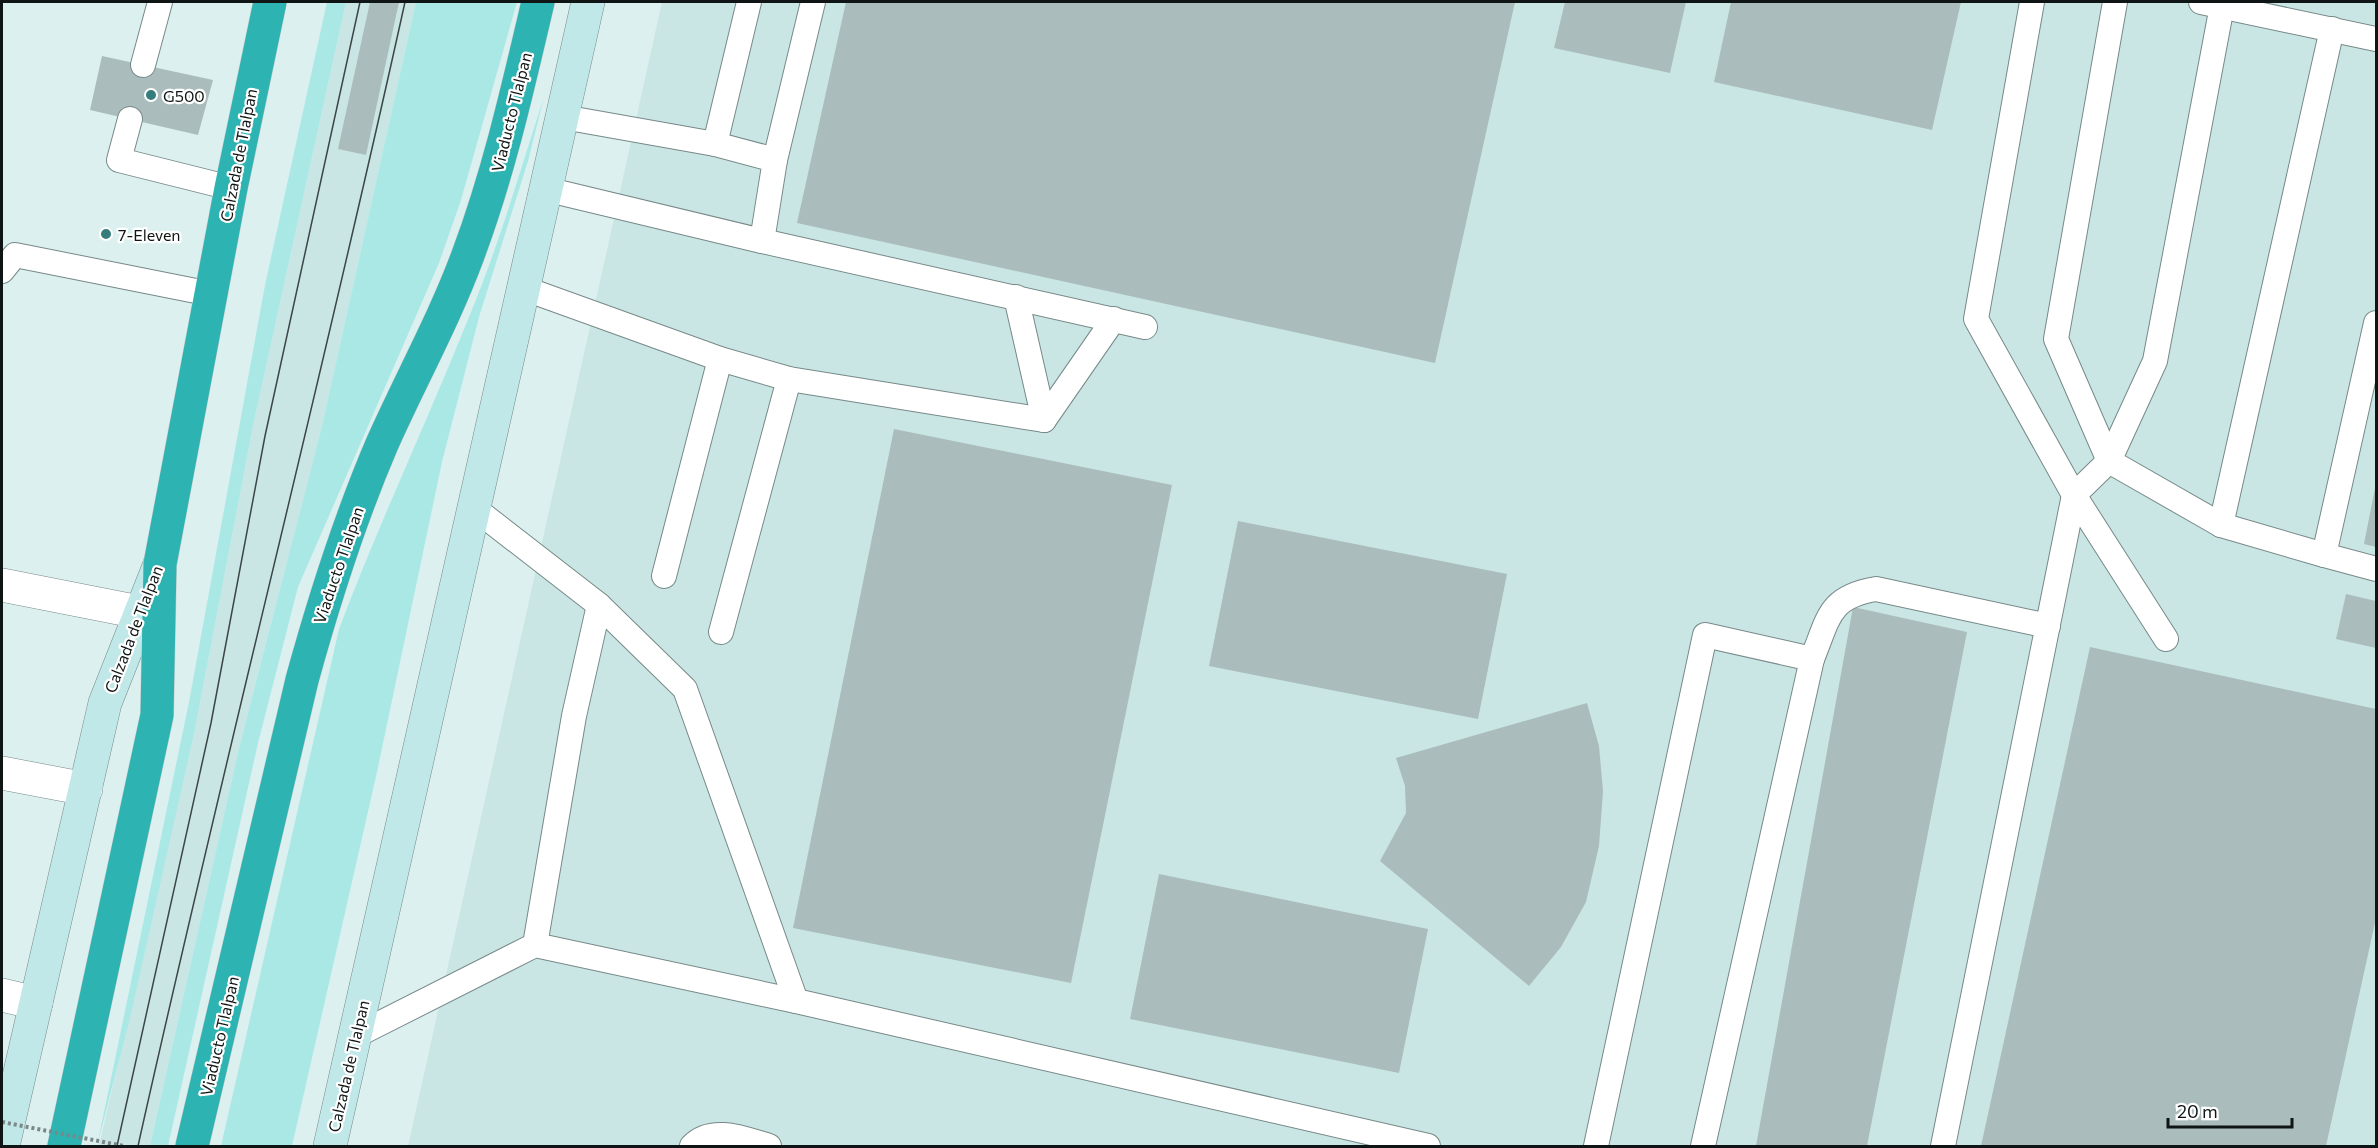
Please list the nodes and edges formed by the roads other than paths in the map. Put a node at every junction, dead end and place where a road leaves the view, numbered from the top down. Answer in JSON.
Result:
{"nodes":[{"id":1,"x":160,"y":2,"type":"edge"},
{"id":2,"x":270,"y":2,"type":"edge"},
{"id":3,"x":538,"y":2,"type":"edge"},
{"id":4,"x":588,"y":2,"type":"edge"},
{"id":5,"x":749,"y":2,"type":"edge"},
{"id":6,"x":813,"y":2,"type":"edge"},
{"id":7,"x":2032,"y":2,"type":"edge"},
{"id":8,"x":2115,"y":2,"type":"edge"},
{"id":9,"x":2212,"y":4,"type":"edge"},
{"id":10,"x":2332,"y":29,"type":"junction"},
{"id":11,"x":2376,"y":39,"type":"edge"},
{"id":12,"x":143,"y":65,"type":"dead end"},
{"id":13,"x":563,"y":117,"type":"junction"},
{"id":14,"x":130,"y":119,"type":"dead end"},
{"id":15,"x":715,"y":144,"type":"junction"},
{"id":16,"x":775,"y":160,"type":"junction"},
{"id":17,"x":231,"y":188,"type":"junction"},
{"id":18,"x":545,"y":189,"type":"junction"},
{"id":19,"x":762,"y":241,"type":"junction"},
{"id":20,"x":2,"y":271,"type":"edge"},
{"id":21,"x":523,"y":288,"type":"junction"},
{"id":22,"x":211,"y":294,"type":"junction"},
{"id":23,"x":1016,"y":297,"type":"junction"},
{"id":24,"x":1114,"y":319,"type":"junction"},
{"id":25,"x":2376,"y":323,"type":"edge"},
{"id":26,"x":1145,"y":327,"type":"dead end"},
{"id":27,"x":720,"y":359,"type":"junction"},
{"id":28,"x":789,"y":379,"type":"junction"},
{"id":29,"x":1044,"y":420,"type":"junction"},
{"id":30,"x":2109,"y":461,"type":"junction"},
{"id":31,"x":2074,"y":495,"type":"junction"},
{"id":32,"x":474,"y":508,"type":"junction"},
{"id":33,"x":2221,"y":525,"type":"junction"},
{"id":34,"x":2324,"y":555,"type":"junction"},
{"id":35,"x":160,"y":564,"type":"junction"},
{"id":36,"x":2376,"y":568,"type":"edge"},
{"id":37,"x":664,"y":576,"type":"dead end"},
{"id":38,"x":2,"y":585,"type":"edge"},
{"id":39,"x":599,"y":605,"type":"junction"},
{"id":40,"x":139,"y":612,"type":"junction"},
{"id":41,"x":2048,"y":626,"type":"junction"},
{"id":42,"x":721,"y":632,"type":"dead end"},
{"id":43,"x":2166,"y":639,"type":"dead end"},
{"id":44,"x":1812,"y":659,"type":"junction"},
{"id":45,"x":2,"y":773,"type":"edge"},
{"id":46,"x":86,"y":789,"type":"junction"},
{"id":47,"x":535,"y":945,"type":"junction"},
{"id":48,"x":2,"y":995,"type":"edge"},
{"id":49,"x":796,"y":1000,"type":"junction"},
{"id":50,"x":36,"y":1003,"type":"junction"},
{"id":51,"x":355,"y":1036,"type":"junction"},
{"id":52,"x":5,"y":1112,"type":"edge"},
{"id":53,"x":3,"y":1146,"type":"edge"},
{"id":54,"x":64,"y":1146,"type":"edge"},
{"id":55,"x":192,"y":1146,"type":"edge"},
{"id":56,"x":330,"y":1146,"type":"edge"},
{"id":57,"x":693,"y":1146,"type":"edge"},
{"id":58,"x":769,"y":1146,"type":"edge"},
{"id":59,"x":1428,"y":1146,"type":"edge"},
{"id":60,"x":1596,"y":1146,"type":"edge"},
{"id":61,"x":1703,"y":1146,"type":"edge"},
{"id":62,"x":1943,"y":1146,"type":"edge"}],
"edges":[{"from":1,"to":12,"type":"lane"},
{"from":2,"to":17,"type":"highway","name":"Calzada de Tlalpan"},
{"from":3,"to":55,"type":"highway","name":"Viaducto Tlalpan"},
{"from":4,"to":13,"type":"main road","name":"Calzada de Tlalpan"},
{"from":5,"to":15,"type":"lane"},
{"from":6,"to":16,"type":"lane"},
{"from":7,"to":31,"type":"lane"},
{"from":8,"to":30,"type":"lane"},
{"from":9,"to":10,"type":"lane"},
{"from":9,"to":30,"type":"lane"},
{"from":10,"to":11,"type":"lane"},
{"from":10,"to":33,"type":"lane"},
{"from":13,"to":15,"type":"lane"},
{"from":13,"to":18,"type":"main road","name":"Calzada de Tlalpan"},
{"from":14,"to":17,"type":"lane"},
{"from":15,"to":16,"type":"lane"},
{"from":16,"to":19,"type":"lane"},
{"from":17,"to":22,"type":"highway","name":"Calzada de Tlalpan"},
{"from":18,"to":19,"type":"lane"},
{"from":18,"to":21,"type":"main road","name":"Calzada de Tlalpan"},
{"from":19,"to":23,"type":"lane"},
{"from":20,"to":22,"type":"lane"},
{"from":21,"to":27,"type":"lane"},
{"from":21,"to":32,"type":"main road","name":"Calzada de Tlalpan"},
{"from":22,"to":35,"type":"highway","name":"Calzada de Tlalpan"},
{"from":23,"to":24,"type":"lane"},
{"from":23,"to":29,"type":"lane"},
{"from":24,"to":26,"type":"lane"},
{"from":24,"to":29,"type":"lane"},
{"from":25,"to":34,"type":"lane"},
{"from":27,"to":28,"type":"lane"},
{"from":27,"to":37,"type":"lane"},
{"from":28,"to":29,"type":"lane"},
{"from":28,"to":42,"type":"lane"},
{"from":30,"to":31,"type":"lane"},
{"from":30,"to":33,"type":"lane"},
{"from":31,"to":41,"type":"lane"},
{"from":31,"to":43,"type":"lane"},
{"from":32,"to":39,"type":"lane"},
{"from":32,"to":51,"type":"main road","name":"Calzada de Tlalpan"},
{"from":33,"to":34,"type":"lane"},
{"from":34,"to":36,"type":"lane"},
{"from":35,"to":40,"type":"main road","name":"Calzada de Tlalpan"},
{"from":35,"to":54,"type":"highway"},
{"from":38,"to":40,"type":"street"},
{"from":39,"to":47,"type":"lane"},
{"from":39,"to":49,"type":"lane"},
{"from":40,"to":46,"type":"main road","name":"Calzada de Tlalpan"},
{"from":41,"to":44,"type":"lane"},
{"from":41,"to":62,"type":"lane"},
{"from":44,"to":60,"type":"lane"},
{"from":44,"to":61,"type":"lane"},
{"from":45,"to":46,"type":"street"},
{"from":46,"to":50,"type":"main road","name":"Calzada de Tlalpan"},
{"from":47,"to":49,"type":"lane"},
{"from":47,"to":51,"type":"lane"},
{"from":48,"to":50,"type":"street"},
{"from":49,"to":59,"type":"lane"},
{"from":50,"to":52,"type":"main road","name":"Calzada de Tlalpan"},
{"from":51,"to":56,"type":"main road","name":"Calzada de Tlalpan"},
{"from":52,"to":53,"type":"main road","name":"Calzada de Tlalpan"},
{"from":57,"to":58,"type":"lane"}]}
